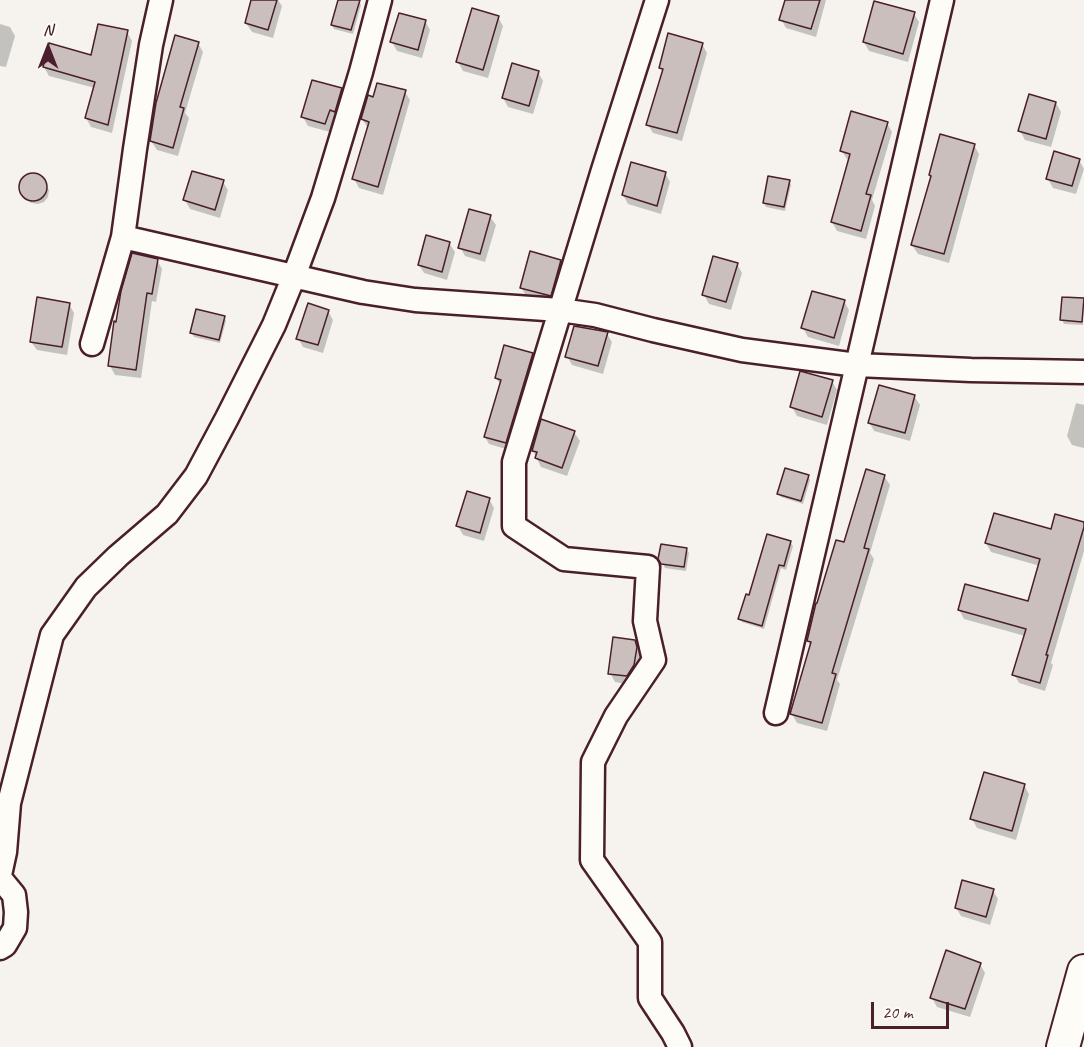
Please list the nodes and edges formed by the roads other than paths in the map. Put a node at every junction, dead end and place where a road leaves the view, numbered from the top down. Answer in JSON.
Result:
{"nodes":[{"id":1,"x":161,"y":0,"type":"edge"},
{"id":2,"x":380,"y":0,"type":"edge"},
{"id":3,"x":657,"y":0,"type":"edge"},
{"id":4,"x":942,"y":0,"type":"edge"},
{"id":5,"x":123,"y":237,"type":"junction"},
{"id":6,"x":294,"y":276,"type":"junction"},
{"id":7,"x":560,"y":310,"type":"junction"},
{"id":8,"x":92,"y":344,"type":"dead end"},
{"id":9,"x":857,"y":365,"type":"junction"},
{"id":10,"x":1084,"y":372,"type":"edge"},
{"id":11,"x":776,"y":713,"type":"dead end"},
{"id":12,"x":0,"y":877,"type":"edge"},
{"id":13,"x":0,"y":948,"type":"edge"},
{"id":14,"x":1084,"y":971,"type":"edge"},
{"id":15,"x":680,"y":1047,"type":"edge"},
{"id":16,"x":1063,"y":1047,"type":"edge"}],
"edges":[{"from":1,"to":5,"type":"street"},
{"from":2,"to":6,"type":"street"},
{"from":3,"to":7,"type":"street"},
{"from":4,"to":9,"type":"street"},
{"from":5,"to":6,"type":"street"},
{"from":5,"to":8,"type":"street"},
{"from":6,"to":7,"type":"street"},
{"from":6,"to":12,"type":"street"},
{"from":7,"to":9,"type":"street"},
{"from":7,"to":15,"type":"street"},
{"from":9,"to":10,"type":"street"},
{"from":9,"to":11,"type":"street"},
{"from":12,"to":13,"type":"street"},
{"from":14,"to":16,"type":"main road"}]}
